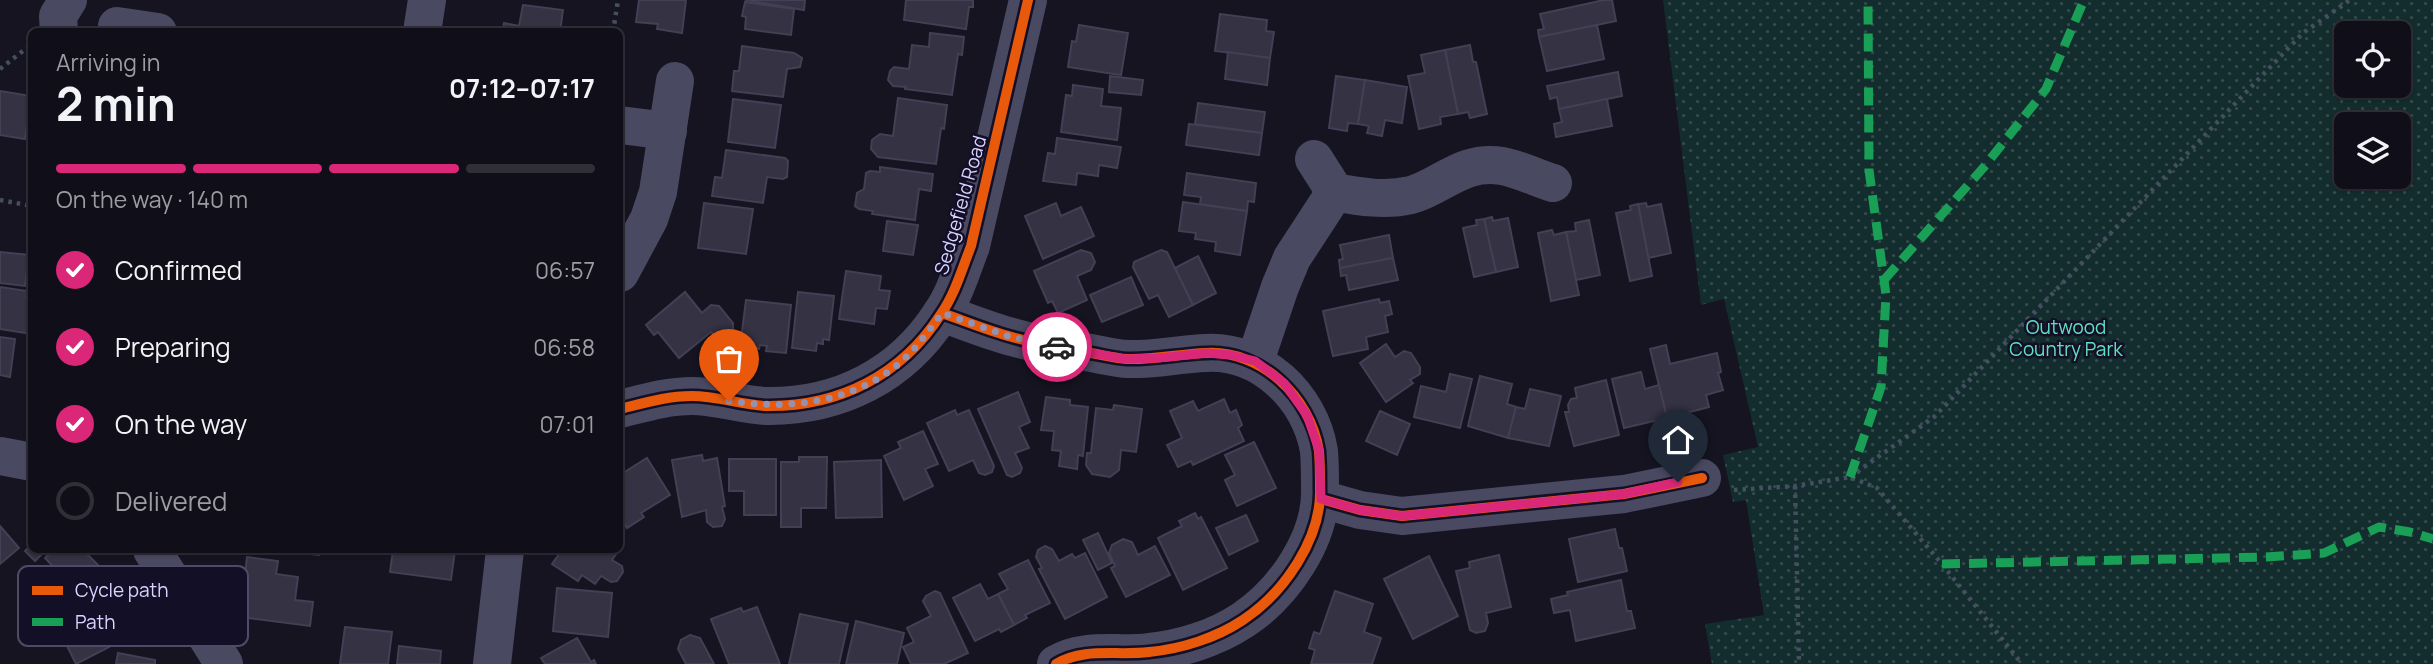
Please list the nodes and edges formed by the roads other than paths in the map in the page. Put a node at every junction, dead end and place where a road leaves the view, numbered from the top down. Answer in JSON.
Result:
{"nodes":[{"id":1,"x":68,"y":0,"type":"edge"},
{"id":2,"x":427,"y":0,"type":"edge"},
{"id":3,"x":1028,"y":0,"type":"edge"},
{"id":4,"x":113,"y":19,"type":"edge"},
{"id":5,"x":59,"y":28,"type":"edge"},
{"id":6,"x":144,"y":28,"type":"edge"},
{"id":7,"x":423,"y":28,"type":"edge"},
{"id":8,"x":675,"y":81,"type":"dead end"},
{"id":9,"x":623,"y":126,"type":"edge"},
{"id":10,"x":668,"y":131,"type":"junction"},
{"id":11,"x":1314,"y":159,"type":"dead end"},
{"id":12,"x":1553,"y":183,"type":"dead end"},
{"id":13,"x":1335,"y":192,"type":"junction"},
{"id":14,"x":623,"y":267,"type":"edge"},
{"id":15,"x":942,"y":313,"type":"junction"},
{"id":16,"x":1255,"y":361,"type":"junction"},
{"id":17,"x":623,"y":408,"type":"edge"},
{"id":18,"x":0,"y":456,"type":"edge"},
{"id":19,"x":28,"y":462,"type":"edge"},
{"id":20,"x":1702,"y":478,"type":"road end"},
{"id":21,"x":1321,"y":499,"type":"junction"},
{"id":22,"x":505,"y":553,"type":"edge"},
{"id":23,"x":213,"y":646,"type":"edge"},
{"id":24,"x":1225,"y":649,"type":"edge"},
{"id":25,"x":224,"y":664,"type":"edge"},
{"id":26,"x":492,"y":664,"type":"edge"},
{"id":27,"x":1056,"y":664,"type":"edge"}],
"edges":[{"from":1,"to":5,"type":"street"},
{"from":2,"to":7,"type":"street"},
{"from":3,"to":15,"type":"street","name":"Sedgefield Road"},
{"from":4,"to":6,"type":"street"},
{"from":8,"to":10,"type":"street"},
{"from":9,"to":10,"type":"street"},
{"from":10,"to":14,"type":"street"},
{"from":11,"to":13,"type":"street"},
{"from":12,"to":13,"type":"street"},
{"from":13,"to":16,"type":"street"},
{"from":15,"to":16,"type":"street"},
{"from":15,"to":17,"type":"street","name":"Sedgefield Road"},
{"from":16,"to":21,"type":"street"},
{"from":18,"to":19,"type":"street"},
{"from":20,"to":21,"type":"street"},
{"from":21,"to":24,"type":"street"},
{"from":22,"to":26,"type":"street"},
{"from":23,"to":25,"type":"street"},
{"from":24,"to":27,"type":"street"}]}
